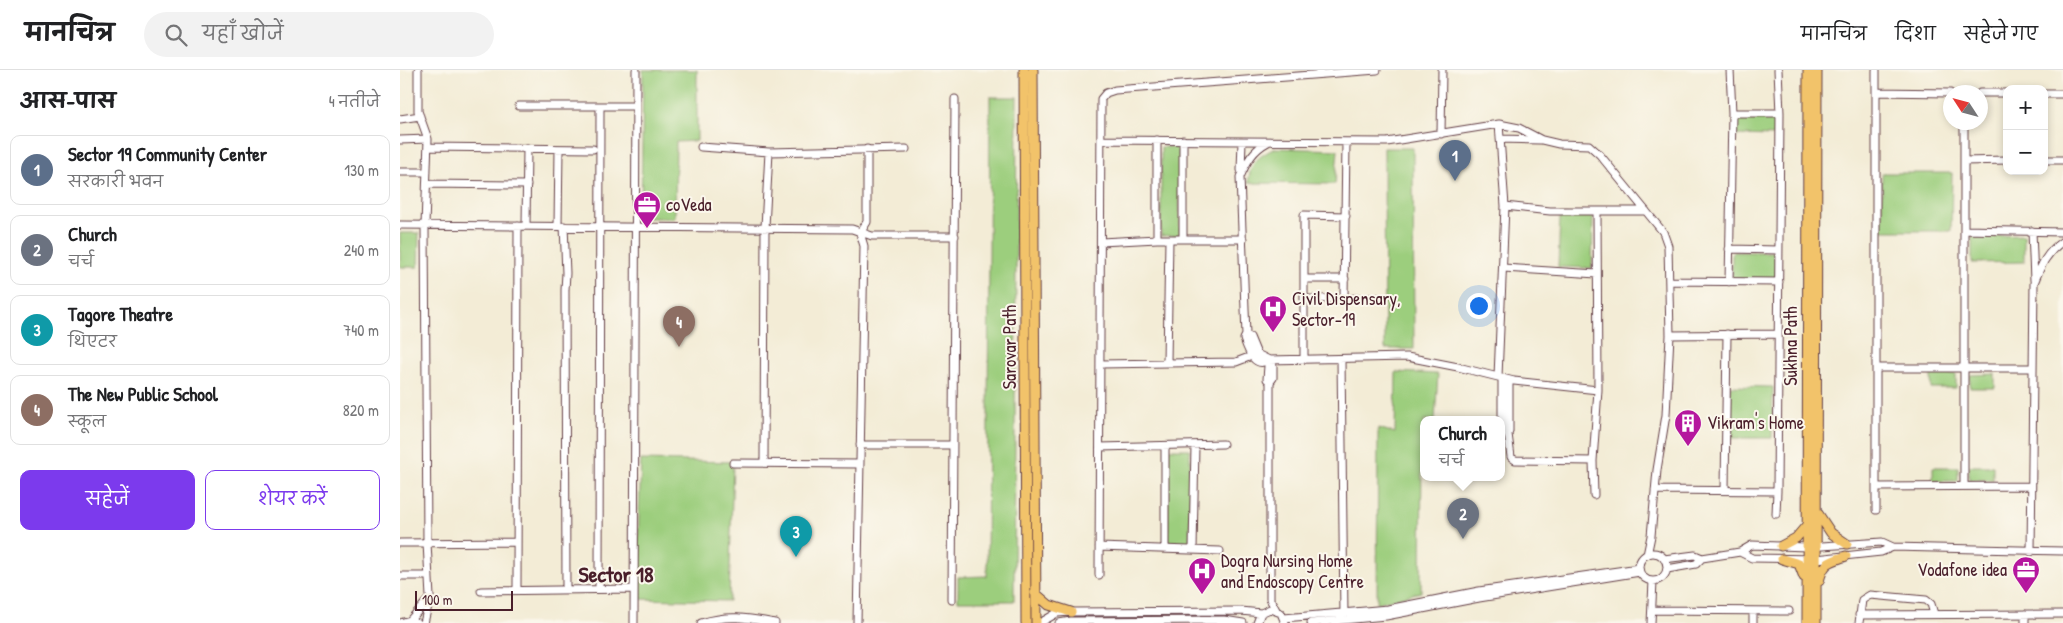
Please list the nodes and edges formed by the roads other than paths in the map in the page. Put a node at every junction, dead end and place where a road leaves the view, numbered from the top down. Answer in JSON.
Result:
{"nodes":[{"id":1,"x":418,"y":70,"type":"edge"},
{"id":2,"x":636,"y":70,"type":"edge"},
{"id":3,"x":1024,"y":70,"type":"edge"},
{"id":4,"x":1033,"y":70,"type":"edge"},
{"id":5,"x":1377,"y":70,"type":"edge"},
{"id":6,"x":1442,"y":70,"type":"edge"},
{"id":7,"x":1730,"y":70,"type":"edge"},
{"id":8,"x":1778,"y":70,"type":"edge"},
{"id":9,"x":1808,"y":70,"type":"edge"},
{"id":10,"x":1817,"y":70,"type":"edge"},
{"id":11,"x":1876,"y":70,"type":"edge"},
{"id":12,"x":1876,"y":92,"type":"junction"},
{"id":13,"x":1943,"y":92,"type":"edge"},
{"id":14,"x":1988,"y":93,"type":"edge"},
{"id":15,"x":2003,"y":93,"type":"edge"},
{"id":16,"x":2048,"y":94,"type":"edge"},
{"id":17,"x":2063,"y":94,"type":"edge"},
{"id":18,"x":955,"y":99,"type":"dead end"},
{"id":19,"x":519,"y":106,"type":"dead end"},
{"id":20,"x":600,"y":106,"type":"junction"},
{"id":21,"x":636,"y":106,"type":"junction"},
{"id":22,"x":1732,"y":113,"type":"junction"},
{"id":23,"x":1780,"y":113,"type":"junction"},
{"id":24,"x":420,"y":116,"type":"junction"},
{"id":25,"x":400,"y":119,"type":"edge"},
{"id":26,"x":1499,"y":124,"type":"junction"},
{"id":27,"x":1964,"y":130,"type":"edge"},
{"id":28,"x":1441,"y":134,"type":"junction"},
{"id":29,"x":1500,"y":138,"type":"junction"},
{"id":30,"x":428,"y":139,"type":"junction"},
{"id":31,"x":400,"y":140,"type":"edge"},
{"id":32,"x":1101,"y":140,"type":"junction"},
{"id":33,"x":1157,"y":140,"type":"junction"},
{"id":34,"x":1182,"y":140,"type":"junction"},
{"id":35,"x":1242,"y":140,"type":"junction"},
{"id":36,"x":1542,"y":140,"type":"junction"},
{"id":37,"x":1271,"y":141,"type":"junction"},
{"id":38,"x":1346,"y":142,"type":"junction"},
{"id":39,"x":428,"y":147,"type":"junction"},
{"id":40,"x":701,"y":147,"type":"dead end"},
{"id":41,"x":527,"y":148,"type":"junction"},
{"id":42,"x":560,"y":149,"type":"junction"},
{"id":43,"x":593,"y":149,"type":"dead end"},
{"id":44,"x":867,"y":149,"type":"junction"},
{"id":45,"x":906,"y":149,"type":"dead end"},
{"id":46,"x":769,"y":152,"type":"junction"},
{"id":47,"x":2003,"y":160,"type":"edge"},
{"id":48,"x":2048,"y":160,"type":"edge"},
{"id":49,"x":2063,"y":160,"type":"edge"},
{"id":50,"x":1964,"y":161,"type":"junction"},
{"id":51,"x":400,"y":172,"type":"edge"},
{"id":52,"x":427,"y":172,"type":"junction"},
{"id":53,"x":1240,"y":178,"type":"junction"},
{"id":54,"x":427,"y":184,"type":"junction"},
{"id":55,"x":527,"y":184,"type":"junction"},
{"id":56,"x":1505,"y":206,"type":"junction"},
{"id":57,"x":1646,"y":211,"type":"junction"},
{"id":58,"x":1596,"y":212,"type":"junction"},
{"id":59,"x":1346,"y":216,"type":"junction"},
{"id":60,"x":400,"y":225,"type":"edge"},
{"id":61,"x":425,"y":226,"type":"junction"},
{"id":62,"x":518,"y":226,"type":"junction"},
{"id":63,"x":526,"y":226,"type":"junction"},
{"id":64,"x":561,"y":226,"type":"junction"},
{"id":65,"x":598,"y":227,"type":"junction"},
{"id":66,"x":636,"y":227,"type":"junction"},
{"id":67,"x":765,"y":227,"type":"junction"},
{"id":68,"x":1964,"y":230,"type":"junction"},
{"id":69,"x":2032,"y":231,"type":"junction"},
{"id":70,"x":2063,"y":232,"type":"edge"},
{"id":71,"x":860,"y":233,"type":"junction"},
{"id":72,"x":955,"y":236,"type":"junction"},
{"id":73,"x":1157,"y":239,"type":"junction"},
{"id":74,"x":1169,"y":239,"type":"junction"},
{"id":75,"x":1183,"y":239,"type":"junction"},
{"id":76,"x":1243,"y":239,"type":"junction"},
{"id":77,"x":2063,"y":240,"type":"edge"},
{"id":78,"x":1100,"y":242,"type":"junction"},
{"id":79,"x":1729,"y":249,"type":"junction"},
{"id":80,"x":1779,"y":250,"type":"junction"},
{"id":81,"x":1503,"y":268,"type":"junction"},
{"id":82,"x":1597,"y":274,"type":"junction"},
{"id":83,"x":1304,"y":279,"type":"junction"},
{"id":84,"x":1345,"y":279,"type":"junction"},
{"id":85,"x":1669,"y":281,"type":"junction"},
{"id":86,"x":1729,"y":282,"type":"junction"},
{"id":87,"x":1779,"y":282,"type":"junction"},
{"id":88,"x":2034,"y":283,"type":"junction"},
{"id":89,"x":1304,"y":298,"type":"junction"},
{"id":90,"x":1344,"y":298,"type":"junction"},
{"id":91,"x":1383,"y":298,"type":"dead end"},
{"id":92,"x":1727,"y":334,"type":"junction"},
{"id":93,"x":1778,"y":334,"type":"junction"},
{"id":94,"x":1670,"y":335,"type":"junction"},
{"id":95,"x":1254,"y":356,"type":"junction"},
{"id":96,"x":1342,"y":358,"type":"junction"},
{"id":97,"x":1304,"y":359,"type":"junction"},
{"id":98,"x":1270,"y":361,"type":"junction"},
{"id":99,"x":1167,"y":362,"type":"junction"},
{"id":100,"x":1100,"y":364,"type":"junction"},
{"id":101,"x":1876,"y":368,"type":"junction"},
{"id":102,"x":1964,"y":368,"type":"junction"},
{"id":103,"x":2033,"y":368,"type":"junction"},
{"id":104,"x":1503,"y":378,"type":"junction"},
{"id":105,"x":1598,"y":390,"type":"junction"},
{"id":106,"x":1502,"y":416,"type":"edge"},
{"id":107,"x":1505,"y":435,"type":"edge"},
{"id":108,"x":1223,"y":444,"type":"dead end"},
{"id":109,"x":860,"y":445,"type":"junction"},
{"id":110,"x":953,"y":445,"type":"junction"},
{"id":111,"x":1195,"y":445,"type":"junction"},
{"id":112,"x":1166,"y":446,"type":"junction"},
{"id":113,"x":1100,"y":447,"type":"junction"},
{"id":114,"x":1593,"y":461,"type":"junction"},
{"id":115,"x":734,"y":463,"type":"dead end"},
{"id":116,"x":764,"y":463,"type":"junction"},
{"id":117,"x":860,"y":464,"type":"junction"},
{"id":118,"x":1964,"y":486,"type":"junction"},
{"id":119,"x":2031,"y":486,"type":"junction"},
{"id":120,"x":1876,"y":487,"type":"junction"},
{"id":121,"x":1655,"y":490,"type":"junction"},
{"id":122,"x":1725,"y":490,"type":"junction"},
{"id":123,"x":1777,"y":491,"type":"junction"},
{"id":124,"x":1594,"y":495,"type":"dead end"},
{"id":125,"x":1876,"y":510,"type":"dead end"},
{"id":126,"x":1816,"y":512,"type":"junction"},
{"id":127,"x":1776,"y":514,"type":"dead end"},
{"id":128,"x":1807,"y":524,"type":"junction"},
{"id":129,"x":1651,"y":536,"type":"junction"},
{"id":130,"x":517,"y":542,"type":"junction"},
{"id":131,"x":400,"y":543,"type":"edge"},
{"id":132,"x":427,"y":543,"type":"junction"},
{"id":133,"x":1847,"y":544,"type":"junction"},
{"id":134,"x":1099,"y":546,"type":"junction"},
{"id":135,"x":1781,"y":546,"type":"junction"},
{"id":136,"x":1812,"y":546,"type":"junction"},
{"id":137,"x":1893,"y":547,"type":"junction"},
{"id":138,"x":1165,"y":549,"type":"junction"},
{"id":139,"x":1192,"y":550,"type":"junction"},
{"id":140,"x":1220,"y":551,"type":"dead end"},
{"id":141,"x":2063,"y":551,"type":"edge"},
{"id":142,"x":1740,"y":552,"type":"junction"},
{"id":143,"x":2030,"y":552,"type":"junction"},
{"id":144,"x":1658,"y":554,"type":"junction"},
{"id":145,"x":1647,"y":555,"type":"junction"},
{"id":146,"x":1846,"y":556,"type":"junction"},
{"id":147,"x":1702,"y":558,"type":"junction"},
{"id":148,"x":1812,"y":558,"type":"junction"},
{"id":149,"x":1664,"y":559,"type":"junction"},
{"id":150,"x":1782,"y":559,"type":"junction"},
{"id":151,"x":1667,"y":569,"type":"junction"},
{"id":152,"x":1639,"y":570,"type":"junction"},
{"id":153,"x":1099,"y":575,"type":"dead end"},
{"id":154,"x":400,"y":576,"type":"edge"},
{"id":155,"x":428,"y":576,"type":"junction"},
{"id":156,"x":1654,"y":582,"type":"junction"},
{"id":157,"x":1270,"y":587,"type":"junction"},
{"id":158,"x":599,"y":589,"type":"junction"},
{"id":159,"x":1807,"y":589,"type":"junction"},
{"id":160,"x":517,"y":590,"type":"junction"},
{"id":161,"x":566,"y":590,"type":"junction"},
{"id":162,"x":634,"y":590,"type":"junction"},
{"id":163,"x":481,"y":591,"type":"dead end"},
{"id":164,"x":1035,"y":593,"type":"junction"},
{"id":165,"x":1816,"y":593,"type":"junction"},
{"id":166,"x":430,"y":598,"type":"junction"},
{"id":167,"x":952,"y":600,"type":"dead end"},
{"id":168,"x":1276,"y":610,"type":"junction"},
{"id":169,"x":1652,"y":610,"type":"junction"},
{"id":170,"x":1753,"y":611,"type":"junction"},
{"id":171,"x":1789,"y":611,"type":"dead end"},
{"id":172,"x":1071,"y":612,"type":"junction"},
{"id":173,"x":1100,"y":612,"type":"junction"},
{"id":174,"x":1223,"y":612,"type":"junction"},
{"id":175,"x":1263,"y":612,"type":"junction"},
{"id":176,"x":1913,"y":614,"type":"junction"},
{"id":177,"x":1934,"y":614,"type":"junction"},
{"id":178,"x":2025,"y":614,"type":"junction"},
{"id":179,"x":2063,"y":614,"type":"edge"},
{"id":180,"x":1859,"y":615,"type":"junction"},
{"id":181,"x":1344,"y":616,"type":"junction"},
{"id":182,"x":1224,"y":620,"type":"junction"},
{"id":183,"x":1285,"y":620,"type":"edge"},
{"id":184,"x":403,"y":621,"type":"edge"},
{"id":185,"x":1100,"y":621,"type":"junction"},
{"id":186,"x":418,"y":623,"type":"edge"},
{"id":187,"x":424,"y":623,"type":"edge"},
{"id":188,"x":634,"y":623,"type":"edge"},
{"id":189,"x":701,"y":623,"type":"edge"},
{"id":190,"x":775,"y":623,"type":"edge"},
{"id":191,"x":857,"y":623,"type":"edge"},
{"id":192,"x":1026,"y":623,"type":"edge"},
{"id":193,"x":1036,"y":623,"type":"edge"},
{"id":194,"x":1040,"y":623,"type":"edge"},
{"id":195,"x":1059,"y":623,"type":"edge"},
{"id":196,"x":1243,"y":623,"type":"edge"},
{"id":197,"x":1257,"y":623,"type":"edge"},
{"id":198,"x":1311,"y":623,"type":"edge"},
{"id":199,"x":1651,"y":623,"type":"edge"},
{"id":200,"x":1753,"y":623,"type":"edge"},
{"id":201,"x":1807,"y":623,"type":"edge"},
{"id":202,"x":1816,"y":623,"type":"edge"},
{"id":203,"x":1859,"y":623,"type":"edge"},
{"id":204,"x":1913,"y":623,"type":"edge"},
{"id":205,"x":2025,"y":623,"type":"edge"}],
"edges":[{"from":1,"to":24,"type":"street"},
{"from":2,"to":21,"type":"street"},
{"from":3,"to":192,"type":"main road","name":"Sarovar Path"},
{"from":4,"to":164,"type":"main road","name":"Sarovar Path"},
{"from":5,"to":32,"type":"street"},
{"from":6,"to":28,"type":"street"},
{"from":7,"to":22,"type":"street"},
{"from":8,"to":23,"type":"street"},
{"from":9,"to":128,"type":"main road","name":"Sukhna Path"},
{"from":10,"to":126,"type":"main road","name":"Sukhna Path"},
{"from":11,"to":12,"type":"street"},
{"from":12,"to":13,"type":"street"},
{"from":12,"to":101,"type":"street"},
{"from":14,"to":15,"type":"street"},
{"from":16,"to":17,"type":"street"},
{"from":18,"to":72,"type":"street"},
{"from":19,"to":20,"type":"street"},
{"from":20,"to":21,"type":"street"},
{"from":20,"to":65,"type":"street"},
{"from":21,"to":66,"type":"street"},
{"from":22,"to":23,"type":"street"},
{"from":22,"to":79,"type":"street"},
{"from":23,"to":80,"type":"street"},
{"from":24,"to":25,"type":"street"},
{"from":24,"to":30,"type":"street"},
{"from":26,"to":28,"type":"street"},
{"from":26,"to":29,"type":"street"},
{"from":26,"to":36,"type":"street"},
{"from":27,"to":50,"type":"street"},
{"from":28,"to":38,"type":"street"},
{"from":29,"to":36,"type":"street"},
{"from":29,"to":56,"type":"street"},
{"from":30,"to":31,"type":"street"},
{"from":30,"to":39,"type":"street"},
{"from":32,"to":33,"type":"street"},
{"from":32,"to":78,"type":"street"},
{"from":33,"to":34,"type":"street"},
{"from":33,"to":73,"type":"street"},
{"from":34,"to":35,"type":"street"},
{"from":34,"to":75,"type":"street"},
{"from":35,"to":37,"type":"street"},
{"from":35,"to":53,"type":"street"},
{"from":36,"to":57,"type":"street"},
{"from":37,"to":38,"type":"street"},
{"from":37,"to":53,"type":"street"},
{"from":38,"to":59,"type":"street"},
{"from":39,"to":41,"type":"street"},
{"from":39,"to":52,"type":"street"},
{"from":40,"to":46,"type":"street"},
{"from":41,"to":42,"type":"street"},
{"from":41,"to":55,"type":"street"},
{"from":42,"to":43,"type":"street"},
{"from":42,"to":64,"type":"street"},
{"from":44,"to":45,"type":"street"},
{"from":44,"to":46,"type":"street"},
{"from":44,"to":71,"type":"street"},
{"from":46,"to":67,"type":"street"},
{"from":47,"to":50,"type":"street"},
{"from":48,"to":49,"type":"street"},
{"from":50,"to":68,"type":"street"},
{"from":51,"to":52,"type":"street"},
{"from":52,"to":54,"type":"street"},
{"from":53,"to":76,"type":"street"},
{"from":54,"to":55,"type":"street"},
{"from":54,"to":61,"type":"street"},
{"from":55,"to":63,"type":"street"},
{"from":56,"to":58,"type":"street"},
{"from":56,"to":81,"type":"street"},
{"from":57,"to":58,"type":"street"},
{"from":57,"to":85,"type":"street"},
{"from":58,"to":82,"type":"street"},
{"from":59,"to":83,"type":"street"},
{"from":59,"to":84,"type":"street"},
{"from":60,"to":61,"type":"street"},
{"from":61,"to":62,"type":"street"},
{"from":61,"to":132,"type":"street"},
{"from":62,"to":63,"type":"street"},
{"from":62,"to":130,"type":"street"},
{"from":63,"to":64,"type":"street"},
{"from":64,"to":65,"type":"street"},
{"from":64,"to":161,"type":"street"},
{"from":65,"to":66,"type":"street"},
{"from":65,"to":158,"type":"street"},
{"from":66,"to":67,"type":"street"},
{"from":66,"to":162,"type":"street"},
{"from":67,"to":71,"type":"street"},
{"from":67,"to":116,"type":"street"},
{"from":68,"to":69,"type":"street"},
{"from":68,"to":102,"type":"street"},
{"from":69,"to":70,"type":"street"},
{"from":69,"to":88,"type":"street"},
{"from":71,"to":72,"type":"street"},
{"from":71,"to":109,"type":"street"},
{"from":72,"to":110,"type":"street"},
{"from":73,"to":74,"type":"street"},
{"from":73,"to":78,"type":"street"},
{"from":74,"to":75,"type":"street"},
{"from":74,"to":99,"type":"street"},
{"from":75,"to":76,"type":"street"},
{"from":76,"to":95,"type":"street"},
{"from":77,"to":88,"type":"street"},
{"from":78,"to":100,"type":"street"},
{"from":79,"to":80,"type":"street"},
{"from":79,"to":86,"type":"street"},
{"from":80,"to":87,"type":"street"},
{"from":81,"to":82,"type":"street"},
{"from":81,"to":104,"type":"street"},
{"from":82,"to":105,"type":"street"},
{"from":83,"to":84,"type":"street"},
{"from":83,"to":89,"type":"street"},
{"from":84,"to":90,"type":"street"},
{"from":85,"to":86,"type":"street"},
{"from":85,"to":94,"type":"street"},
{"from":86,"to":87,"type":"street"},
{"from":87,"to":93,"type":"street"},
{"from":88,"to":103,"type":"street"},
{"from":89,"to":90,"type":"street"},
{"from":89,"to":97,"type":"street"},
{"from":90,"to":91,"type":"street"},
{"from":92,"to":93,"type":"street"},
{"from":92,"to":94,"type":"street"},
{"from":92,"to":122,"type":"street"},
{"from":93,"to":123,"type":"street"},
{"from":94,"to":121,"type":"street"},
{"from":95,"to":98,"type":"street"},
{"from":95,"to":99,"type":"street"},
{"from":96,"to":97,"type":"street"},
{"from":96,"to":104,"type":"street"},
{"from":96,"to":181,"type":"street"},
{"from":97,"to":98,"type":"street"},
{"from":98,"to":157,"type":"street"},
{"from":99,"to":100,"type":"street"},
{"from":100,"to":113,"type":"street"},
{"from":101,"to":102,"type":"street"},
{"from":101,"to":120,"type":"street"},
{"from":102,"to":103,"type":"street"},
{"from":102,"to":118,"type":"street"},
{"from":103,"to":119,"type":"street"},
{"from":104,"to":105,"type":"street"},
{"from":104,"to":106,"type":"street"},
{"from":105,"to":114,"type":"street"},
{"from":107,"to":114,"type":"street"},
{"from":108,"to":111,"type":"street"},
{"from":109,"to":110,"type":"street"},
{"from":109,"to":117,"type":"street"},
{"from":110,"to":167,"type":"street"},
{"from":111,"to":112,"type":"street"},
{"from":111,"to":139,"type":"street"},
{"from":112,"to":113,"type":"street"},
{"from":112,"to":138,"type":"street"},
{"from":113,"to":134,"type":"street"},
{"from":114,"to":124,"type":"street"},
{"from":115,"to":116,"type":"street"},
{"from":116,"to":117,"type":"street"},
{"from":117,"to":191,"type":"street"},
{"from":118,"to":119,"type":"street"},
{"from":118,"to":120,"type":"street"},
{"from":119,"to":143,"type":"street"},
{"from":120,"to":125,"type":"street"},
{"from":121,"to":122,"type":"street"},
{"from":121,"to":129,"type":"street"},
{"from":122,"to":123,"type":"street"},
{"from":123,"to":127,"type":"street"},
{"from":126,"to":133,"type":"main road"},
{"from":126,"to":136,"type":"main road","name":"Sukhna Path"},
{"from":128,"to":135,"type":"main road"},
{"from":128,"to":136,"type":"main road","name":"Sukhna Path"},
{"from":129,"to":144,"type":"street"},
{"from":129,"to":145,"type":"street"},
{"from":130,"to":132,"type":"street"},
{"from":130,"to":160,"type":"street"},
{"from":131,"to":132,"type":"street"},
{"from":132,"to":155,"type":"street"},
{"from":133,"to":136,"type":"street"},
{"from":133,"to":137,"type":"street"},
{"from":134,"to":138,"type":"street"},
{"from":134,"to":153,"type":"street"},
{"from":135,"to":136,"type":"street"},
{"from":135,"to":142,"type":"street"},
{"from":136,"to":148,"type":"main road","name":"Sukhna Path"},
{"from":137,"to":143,"type":"street"},
{"from":137,"to":146,"type":"street"},
{"from":138,"to":139,"type":"street"},
{"from":139,"to":140,"type":"street"},
{"from":141,"to":143,"type":"street"},
{"from":142,"to":147,"type":"street"},
{"from":142,"to":150,"type":"street"},
{"from":144,"to":145,"type":"street"},
{"from":144,"to":149,"type":"street"},
{"from":145,"to":152,"type":"street"},
{"from":146,"to":148,"type":"street"},
{"from":146,"to":165,"type":"main road"},
{"from":147,"to":149,"type":"street"},
{"from":147,"to":151,"type":"street"},
{"from":148,"to":150,"type":"street"},
{"from":148,"to":159,"type":"main road","name":"Sukhna Path"},
{"from":148,"to":165,"type":"main road","name":"Sukhna Path"},
{"from":149,"to":151,"type":"street"},
{"from":150,"to":159,"type":"main road"},
{"from":151,"to":156,"type":"street"},
{"from":152,"to":156,"type":"street"},
{"from":152,"to":181,"type":"street"},
{"from":154,"to":155,"type":"street"},
{"from":155,"to":166,"type":"street"},
{"from":156,"to":169,"type":"street"},
{"from":157,"to":168,"type":"street"},
{"from":157,"to":175,"type":"street"},
{"from":158,"to":161,"type":"street"},
{"from":158,"to":162,"type":"street"},
{"from":159,"to":201,"type":"main road","name":"Sukhna Path"},
{"from":160,"to":161,"type":"street"},
{"from":160,"to":163,"type":"street"},
{"from":162,"to":188,"type":"street"},
{"from":164,"to":172,"type":"main road"},
{"from":164,"to":193,"type":"main road","name":"Sarovar Path"},
{"from":165,"to":202,"type":"main road","name":"Sukhna Path"},
{"from":166,"to":184,"type":"street"},
{"from":166,"to":187,"type":"street"},
{"from":168,"to":175,"type":"street"},
{"from":168,"to":183,"type":"street"},
{"from":169,"to":170,"type":"street"},
{"from":169,"to":199,"type":"street"},
{"from":170,"to":171,"type":"street"},
{"from":170,"to":200,"type":"street"},
{"from":172,"to":173,"type":"street"},
{"from":172,"to":194,"type":"street"},
{"from":173,"to":174,"type":"street"},
{"from":173,"to":185,"type":"street"},
{"from":174,"to":175,"type":"street"},
{"from":174,"to":182,"type":"street"},
{"from":175,"to":197,"type":"street"},
{"from":176,"to":177,"type":"street"},
{"from":176,"to":180,"type":"street"},
{"from":176,"to":204,"type":"street"},
{"from":177,"to":178,"type":"street"},
{"from":177,"to":180,"type":"street"},
{"from":178,"to":179,"type":"street"},
{"from":178,"to":205,"type":"street"},
{"from":180,"to":203,"type":"street"},
{"from":181,"to":183,"type":"street"},
{"from":181,"to":198,"type":"street"},
{"from":182,"to":185,"type":"street"},
{"from":182,"to":196,"type":"street"},
{"from":184,"to":186,"type":"street"},
{"from":185,"to":195,"type":"street"},
{"from":189,"to":190,"type":"street"}]}
